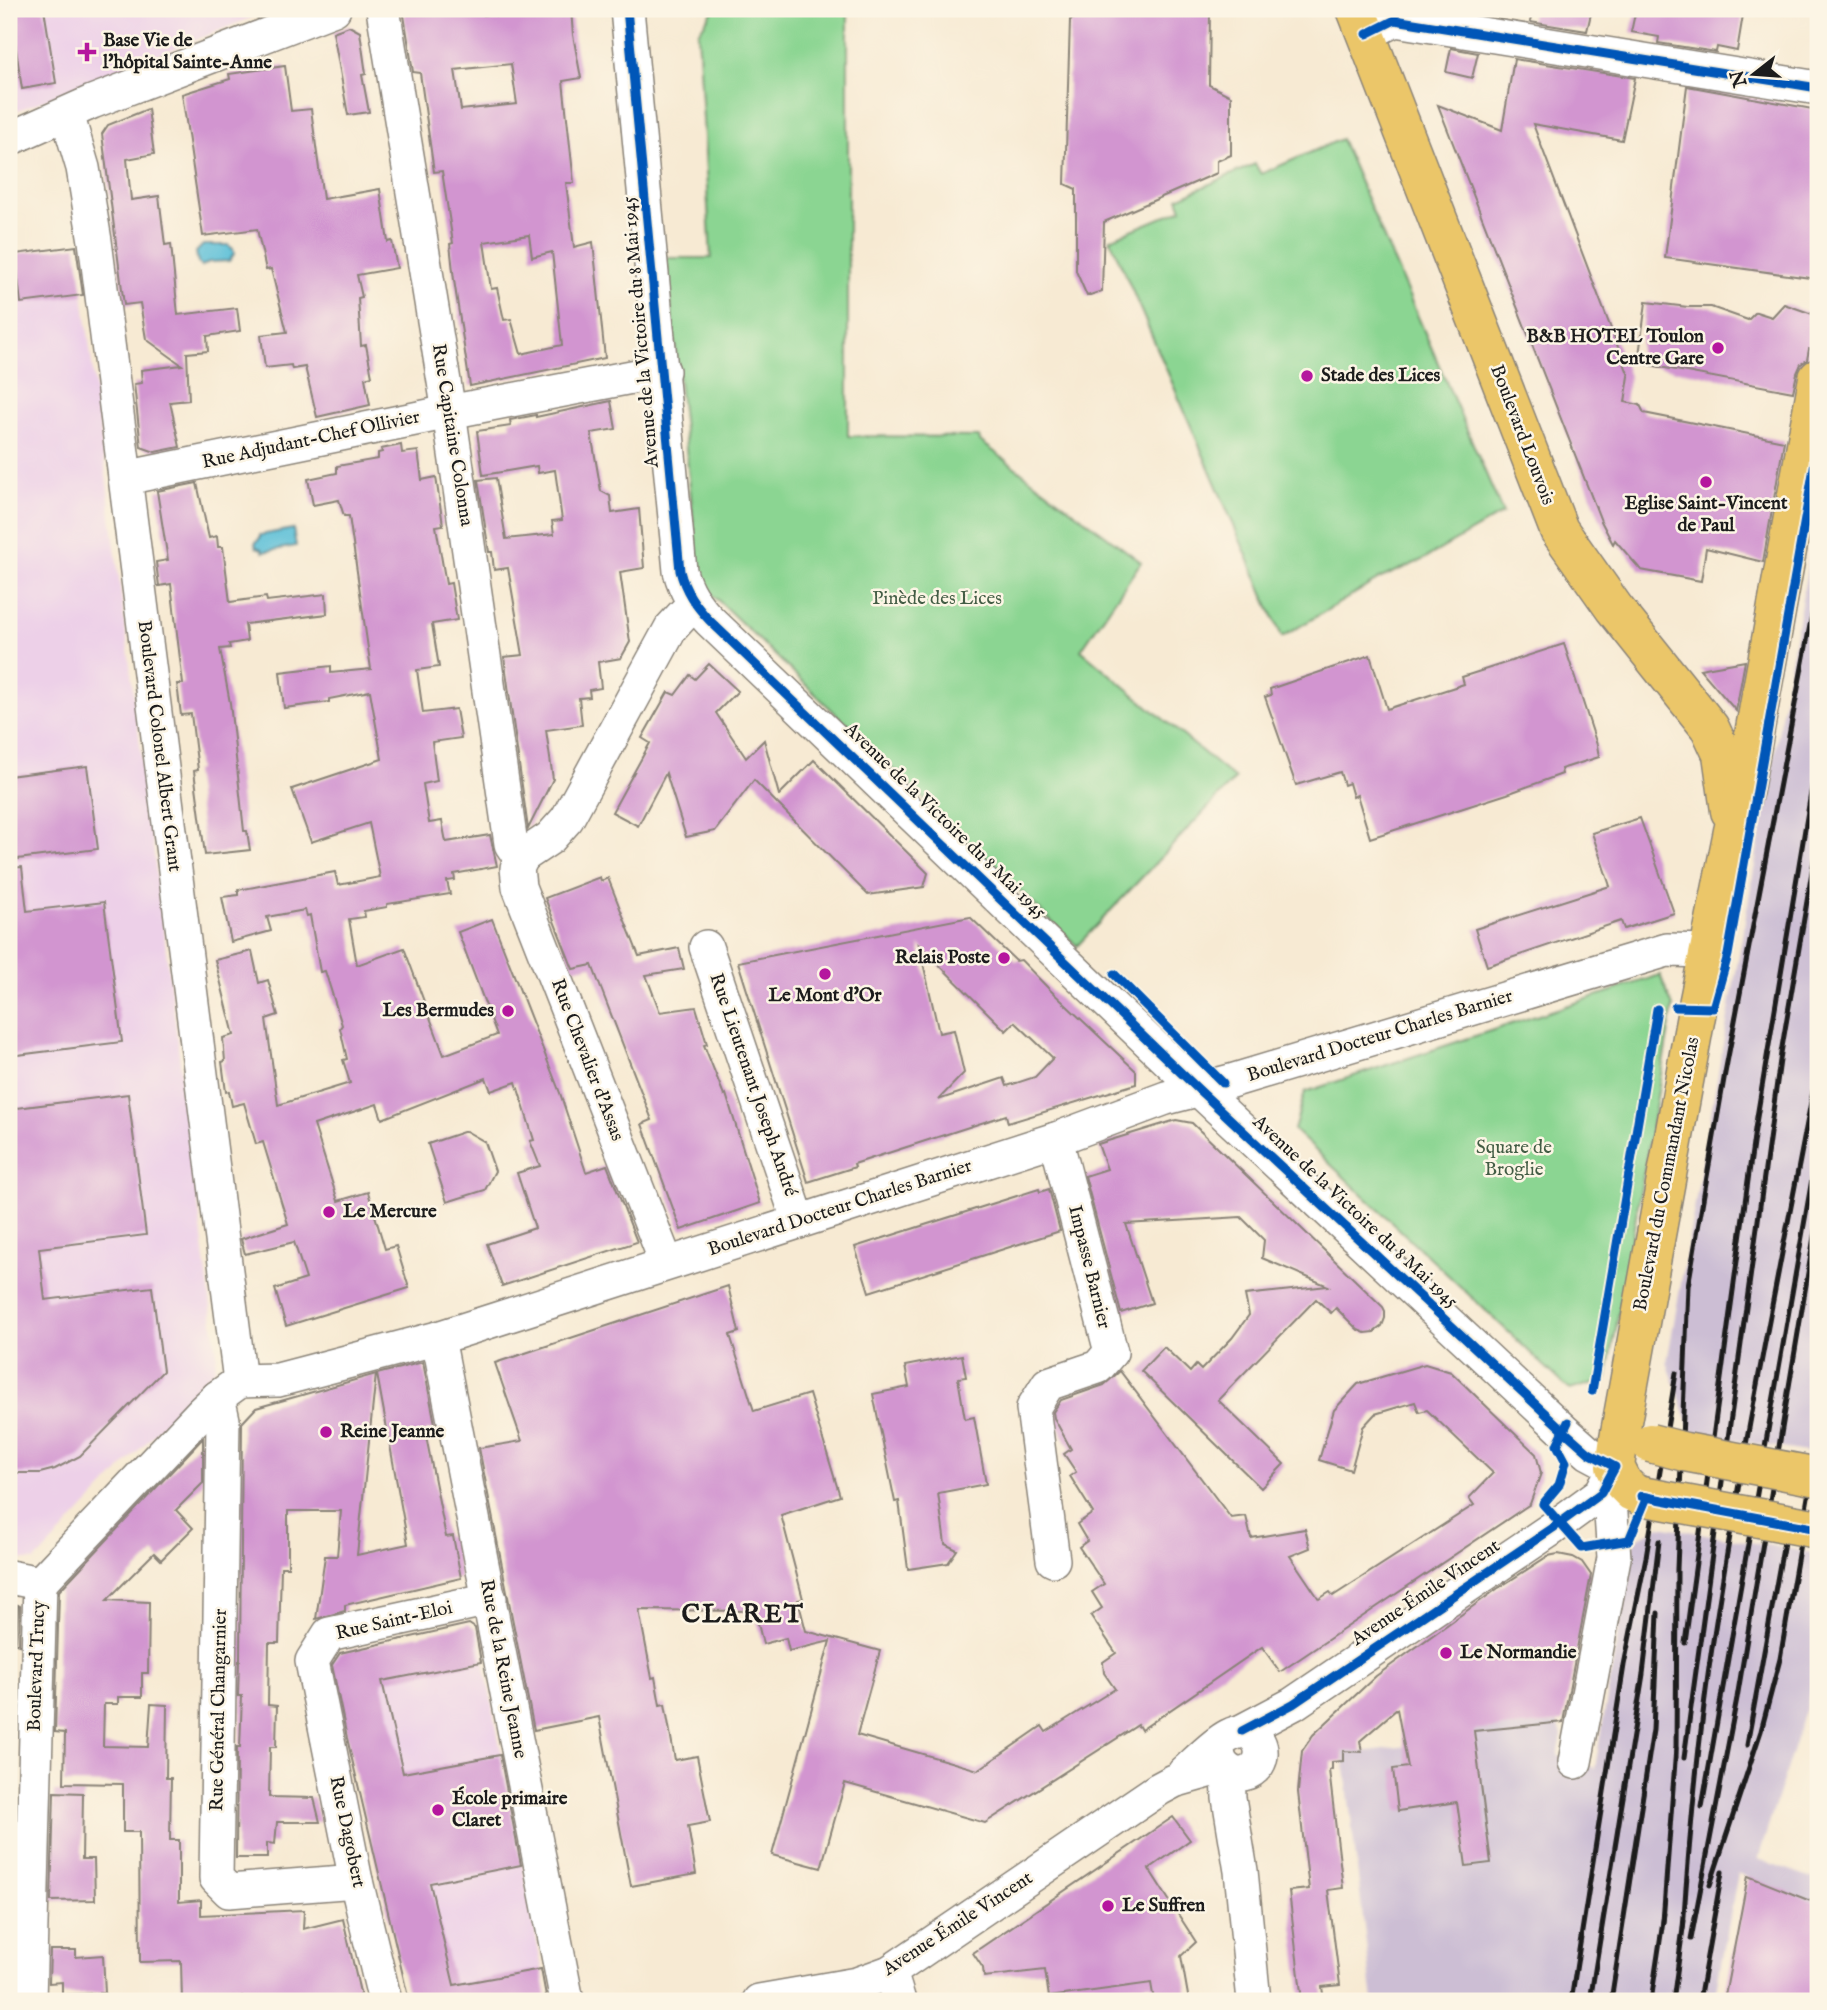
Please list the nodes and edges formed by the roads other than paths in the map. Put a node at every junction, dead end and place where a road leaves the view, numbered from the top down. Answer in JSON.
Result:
{"nodes":[{"id":1,"x":334,"y":9,"type":"edge"},
{"id":2,"x":383,"y":9,"type":"edge"},
{"id":3,"x":627,"y":9,"type":"edge"},
{"id":4,"x":1362,"y":21,"type":"edge"},
{"id":5,"x":1818,"y":88,"type":"edge"},
{"id":6,"x":67,"y":114,"type":"junction"},
{"id":7,"x":9,"y":139,"type":"edge"},
{"id":8,"x":663,"y":371,"type":"junction"},
{"id":9,"x":1818,"y":378,"type":"edge"},
{"id":10,"x":449,"y":412,"type":"junction"},
{"id":11,"x":125,"y":478,"type":"junction"},
{"id":12,"x":694,"y":603,"type":"junction"},
{"id":13,"x":1733,"y":831,"type":"junction"},
{"id":14,"x":523,"y":856,"type":"junction"},
{"id":15,"x":706,"y":947,"type":"dead end"},
{"id":16,"x":1710,"y":951,"type":"junction"},
{"id":17,"x":1198,"y":1089,"type":"junction"},
{"id":18,"x":1056,"y":1139,"type":"junction"},
{"id":19,"x":799,"y":1222,"type":"junction"},
{"id":20,"x":666,"y":1262,"type":"junction"},
{"id":21,"x":439,"y":1338,"type":"junction"},
{"id":22,"x":229,"y":1389,"type":"junction"},
{"id":23,"x":1631,"y":1475,"type":"junction"},
{"id":24,"x":1818,"y":1477,"type":"edge"},
{"id":25,"x":1818,"y":1504,"type":"edge"},
{"id":26,"x":1818,"y":1529,"type":"edge"},
{"id":27,"x":1053,"y":1560,"type":"dead end"},
{"id":28,"x":24,"y":1580,"type":"edge"},
{"id":29,"x":490,"y":1599,"type":"junction"},
{"id":30,"x":312,"y":1661,"type":"joint"},
{"id":31,"x":1238,"y":1756,"type":"junction"},
{"id":32,"x":1575,"y":1762,"type":"dead end"},
{"id":33,"x":356,"y":1881,"type":"junction"},
{"id":34,"x":19,"y":1942,"type":"edge"},
{"id":35,"x":894,"y":1987,"type":"edge"},
{"id":36,"x":29,"y":2001,"type":"edge"},
{"id":37,"x":385,"y":2001,"type":"edge"},
{"id":38,"x":567,"y":2001,"type":"edge"},
{"id":39,"x":759,"y":2001,"type":"edge"},
{"id":40,"x":1254,"y":2001,"type":"edge"}],
"edges":[{"from":1,"to":6,"type":"street"},
{"from":2,"to":10,"type":"street","name":"Rue Capitaine Colonna"},
{"from":3,"to":8,"type":"street","name":"Avenue de la Victoire du 8 Mai 1945"},
{"from":4,"to":5,"type":"street"},
{"from":4,"to":13,"type":"main road","name":"Boulevard Louvois"},
{"from":6,"to":7,"type":"street"},
{"from":6,"to":11,"type":"street","name":"Boulevard Colonel Albert Grant"},
{"from":8,"to":10,"type":"street","name":"Rue Adjudant-Chef Ollivier"},
{"from":8,"to":12,"type":"street","name":"Avenue de la Victoire du 8 Mai 1945"},
{"from":9,"to":13,"type":"main road","name":"Boulevard du Commandant Nicolas"},
{"from":10,"to":11,"type":"street","name":"Rue Adjudant-Chef Ollivier"},
{"from":10,"to":14,"type":"street","name":"Rue Capitaine Colonna"},
{"from":11,"to":22,"type":"street","name":"Boulevard Colonel Albert Grant"},
{"from":12,"to":14,"type":"street"},
{"from":12,"to":17,"type":"street","name":"Avenue de la Victoire du 8 Mai 1945"},
{"from":13,"to":16,"type":"main road","name":"Boulevard du Commandant Nicolas"},
{"from":14,"to":20,"type":"street","name":"Rue Chevalier d'Assas"},
{"from":15,"to":19,"type":"street","name":"Rue Lieutenant Joseph André"},
{"from":16,"to":17,"type":"street","name":"Boulevard Docteur Charles Barnier"},
{"from":16,"to":23,"type":"main road","name":"Boulevard du Commandant Nicolas"},
{"from":17,"to":18,"type":"street","name":"Boulevard Docteur Charles Barnier"},
{"from":17,"to":23,"type":"street","name":"Avenue de la Victoire du 8 Mai 1945"},
{"from":18,"to":19,"type":"street","name":"Boulevard Docteur Charles Barnier"},
{"from":18,"to":27,"type":"street","name":"Impasse Barnier"},
{"from":19,"to":20,"type":"street","name":"Boulevard Docteur Charles Barnier"},
{"from":20,"to":21,"type":"street","name":"Boulevard Docteur Charles Barnier"},
{"from":21,"to":22,"type":"street","name":"Boulevard Docteur Charles Barnier"},
{"from":21,"to":29,"type":"street","name":"Rue de la Reine Jeanne"},
{"from":22,"to":28,"type":"street"},
{"from":22,"to":33,"type":"street","name":"Rue Général Changarnier"},
{"from":23,"to":24,"type":"main road","bridge":true},
{"from":23,"to":25,"type":"main road"},
{"from":23,"to":26,"type":"main road","bridge":true},
{"from":23,"to":31,"type":"street","name":"Avenue Émile Vincent"},
{"from":23,"to":32,"type":"street","name":"Boulevard du Commandant Nicolas"},
{"from":28,"to":34,"type":"street","name":"Boulevard Trucy"},
{"from":29,"to":30,"type":"street","name":"Rue Saint-Eloi"},
{"from":29,"to":38,"type":"street","name":"Rue de la Reine Jeanne"},
{"from":30,"to":33,"type":"street","name":"Rue Dagobert"},
{"from":31,"to":35,"type":"street","name":"Avenue Émile Vincent"},
{"from":31,"to":40,"type":"street"},
{"from":33,"to":37,"type":"street","name":"Rue Dagobert"},
{"from":34,"to":36,"type":"street","name":"Boulevard Trucy"},
{"from":35,"to":39,"type":"street","name":"Avenue Émile Vincent"}]}
